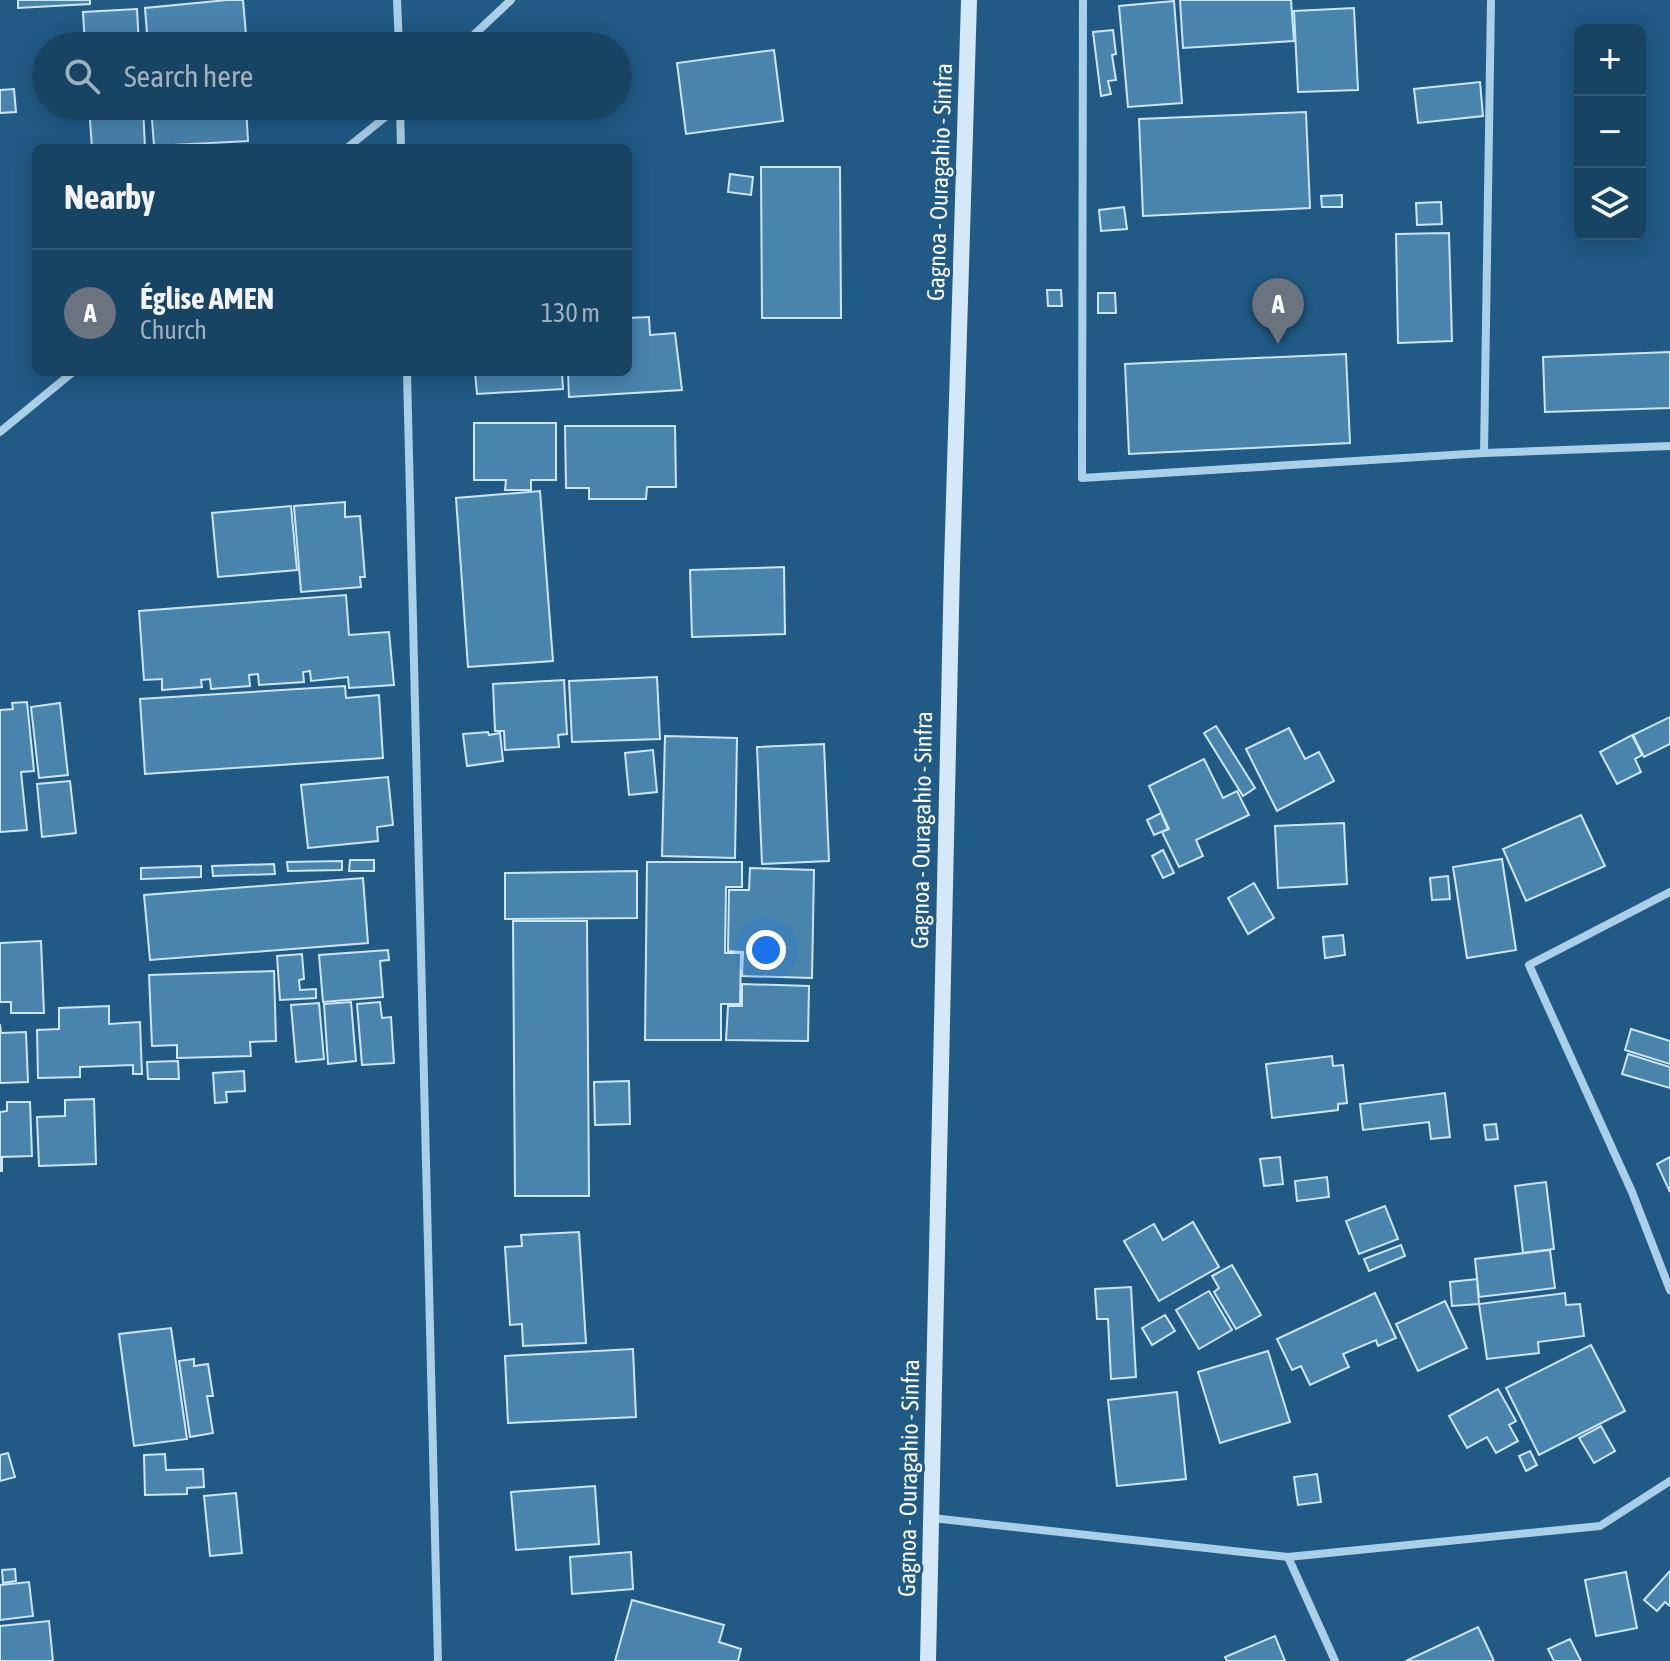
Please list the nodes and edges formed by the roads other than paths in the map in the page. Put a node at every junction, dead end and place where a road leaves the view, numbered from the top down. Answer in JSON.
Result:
{"nodes":[{"id":1,"x":397,"y":0,"type":"edge"},
{"id":2,"x":511,"y":0,"type":"edge"},
{"id":3,"x":969,"y":0,"type":"edge"},
{"id":4,"x":1083,"y":0,"type":"edge"},
{"id":5,"x":1491,"y":0,"type":"edge"},
{"id":6,"x":398,"y":32,"type":"edge"},
{"id":7,"x":477,"y":32,"type":"edge"},
{"id":8,"x":382,"y":120,"type":"edge"},
{"id":9,"x":400,"y":120,"type":"edge"},
{"id":10,"x":352,"y":144,"type":"edge"},
{"id":11,"x":401,"y":144,"type":"edge"},
{"id":12,"x":68,"y":376,"type":"edge"},
{"id":13,"x":407,"y":376,"type":"edge"},
{"id":14,"x":0,"y":432,"type":"edge"},
{"id":15,"x":1670,"y":446,"type":"edge"},
{"id":16,"x":1484,"y":453,"type":"junction"},
{"id":17,"x":1670,"y":892,"type":"edge"},
{"id":18,"x":1670,"y":1290,"type":"edge"},
{"id":19,"x":1670,"y":1481,"type":"edge"},
{"id":20,"x":932,"y":1518,"type":"junction"},
{"id":21,"x":1288,"y":1557,"type":"junction"},
{"id":22,"x":438,"y":1661,"type":"edge"},
{"id":23,"x":928,"y":1661,"type":"edge"},
{"id":24,"x":1335,"y":1661,"type":"edge"}],
"edges":[{"from":1,"to":6,"type":"street"},
{"from":2,"to":7,"type":"street"},
{"from":3,"to":20,"type":"main road","name":"Gagnoa - Ouragahio - Sinfra"},
{"from":4,"to":16,"type":"street"},
{"from":5,"to":16,"type":"street"},
{"from":8,"to":10,"type":"street"},
{"from":9,"to":11,"type":"street"},
{"from":12,"to":14,"type":"street"},
{"from":13,"to":22,"type":"street"},
{"from":15,"to":16,"type":"street"},
{"from":17,"to":18,"type":"street"},
{"from":19,"to":21,"type":"street"},
{"from":20,"to":21,"type":"street"},
{"from":20,"to":23,"type":"main road","name":"Gagnoa - Ouragahio - Sinfra"},
{"from":21,"to":24,"type":"street"}]}
